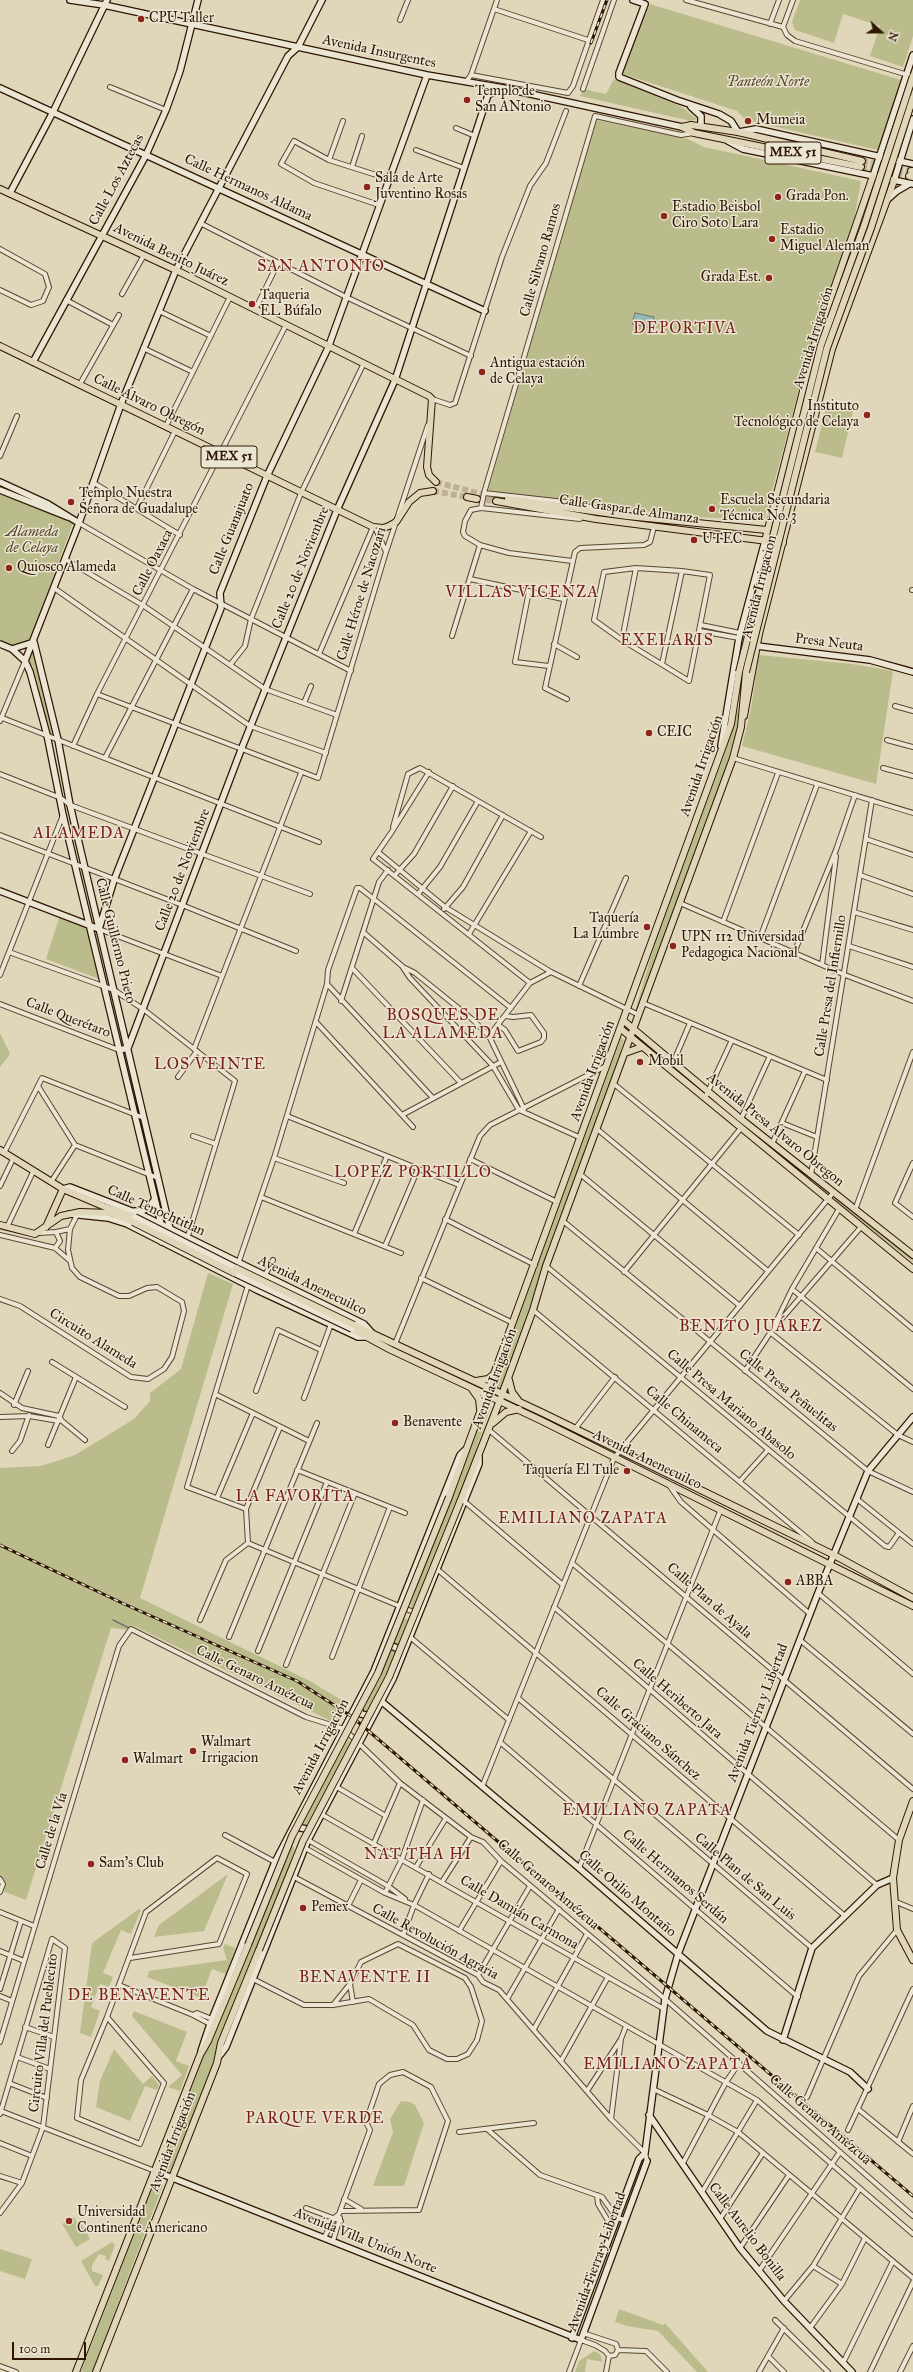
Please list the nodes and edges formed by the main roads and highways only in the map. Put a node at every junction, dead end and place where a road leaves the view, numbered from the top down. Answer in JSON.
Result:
{"nodes":[{"id":1,"x":911,"y":76,"type":"edge"},
{"id":2,"x":913,"y":98,"type":"edge"},
{"id":3,"x":724,"y":139,"type":"joint"},
{"id":4,"x":873,"y":176,"type":"road end"},
{"id":5,"x":894,"y":181,"type":"road end"},
{"id":6,"x":0,"y":189,"type":"edge"},
{"id":7,"x":0,"y":346,"type":"edge"},
{"id":8,"x":784,"y":466,"type":"junction"},
{"id":9,"x":802,"y":472,"type":"junction"},
{"id":10,"x":436,"y":482,"type":"tunnel mouth"},
{"id":11,"x":433,"y":491,"type":"tunnel mouth"},
{"id":12,"x":467,"y":497,"type":"tunnel mouth"},
{"id":13,"x":477,"y":499,"type":"tunnel mouth"},
{"id":14,"x":767,"y":530,"type":"junction"},
{"id":15,"x":765,"y":541,"type":"junction"},
{"id":16,"x":783,"y":543,"type":"junction"},
{"id":17,"x":742,"y":672,"type":"junction"},
{"id":18,"x":741,"y":727,"type":"junction"},
{"id":19,"x":624,"y":1021,"type":"junction"},
{"id":20,"x":621,"y":1029,"type":"junction"},
{"id":21,"x":634,"y":1029,"type":"junction"},
{"id":22,"x":631,"y":1037,"type":"junction"},
{"id":23,"x":642,"y":1047,"type":"junction"},
{"id":24,"x":625,"y":1053,"type":"junction"},
{"id":25,"x":2,"y":1152,"type":"edge"},
{"id":26,"x":63,"y":1189,"type":"junction"},
{"id":27,"x":134,"y":1216,"type":"junction"},
{"id":28,"x":0,"y":1225,"type":"edge"},
{"id":29,"x":45,"y":1228,"type":"junction"},
{"id":30,"x":913,"y":1255,"type":"edge"},
{"id":31,"x":913,"y":1269,"type":"edge"},
{"id":32,"x":235,"y":1270,"type":"joint"},
{"id":33,"x":371,"y":1336,"type":"junction"},
{"id":34,"x":496,"y":1372,"type":"junction"},
{"id":35,"x":508,"y":1378,"type":"junction"},
{"id":36,"x":476,"y":1381,"type":"junction"},
{"id":37,"x":471,"y":1388,"type":"junction"},
{"id":38,"x":489,"y":1391,"type":"junction"},
{"id":39,"x":503,"y":1394,"type":"junction"},
{"id":40,"x":500,"y":1400,"type":"junction"},
{"id":41,"x":520,"y":1402,"type":"junction"},
{"id":42,"x":519,"y":1410,"type":"junction"},
{"id":43,"x":480,"y":1412,"type":"junction"},
{"id":44,"x":490,"y":1427,"type":"junction"},
{"id":45,"x":913,"y":1598,"type":"edge"},
{"id":46,"x":913,"y":1606,"type":"edge"},
{"id":47,"x":913,"y":1801,"type":"edge"},
{"id":48,"x":913,"y":1960,"type":"edge"},
{"id":49,"x":76,"y":2372,"type":"edge"},
{"id":50,"x":96,"y":2372,"type":"edge"}],
"edges":[{"from":1,"to":17,"type":"main road","name":"Avenida Irrigación","bridge":true},
{"from":2,"to":17,"type":"main road","name":"Avenida Irrigación","bridge":true},
{"from":3,"to":3,"type":"main road","number":"MEX 51"},
{"from":4,"to":8,"type":"main road","name":"Avenida Irrigacion"},
{"from":5,"to":9,"type":"main road","name":"Avenida Irrigacion"},
{"from":6,"to":10,"type":"main road","name":"Avenida Benito Juárez"},
{"from":7,"to":11,"type":"main road","name":"Calle Álvaro Obregón","number":"MEX 51"},
{"from":8,"to":9,"type":"main road"},
{"from":8,"to":14,"type":"main road","name":"Avenida Irrigacion"},
{"from":9,"to":16,"type":"main road","name":"Avenida Irrigacion"},
{"from":12,"to":13,"type":"main road"},
{"from":14,"to":15,"type":"main road","name":"Avenida Irrigacion"},
{"from":14,"to":15,"type":"main road","name":"Calle Gaspar de Almanza"},
{"from":15,"to":16,"type":"main road","name":"Calle Gaspar de Almanza"},
{"from":16,"to":18,"type":"main road","name":"Avenida Irrigacion"},
{"from":17,"to":18,"type":"main road","name":"Avenida Irrigación"},
{"from":17,"to":19,"type":"main road","name":"Avenida Irrigación"},
{"from":18,"to":21,"type":"main road","name":"Avenida Irrigación"},
{"from":19,"to":20,"type":"main road","name":"Avenida Irrigación"},
{"from":19,"to":21,"type":"main road","name":"Avenida Presa Álvaro Obregon"},
{"from":20,"to":22,"type":"main road"},
{"from":20,"to":34,"type":"main road","name":"Avenida Irrigación"},
{"from":21,"to":22,"type":"main road","name":"Avenida Irrigación"},
{"from":21,"to":30,"type":"main road","name":"Avenida Presa Álvaro Obregon"},
{"from":22,"to":23,"type":"main road"},
{"from":22,"to":24,"type":"main road","name":"Avenida Irrigación"},
{"from":23,"to":24,"type":"main road"},
{"from":23,"to":31,"type":"main road"},
{"from":24,"to":35,"type":"main road","name":"Avenida Irrigación"},
{"from":25,"to":26,"type":"main road","name":"Calle Tenochtitlan"},
{"from":26,"to":27,"type":"main road","name":"Calle Tenochtitlan"},
{"from":26,"to":29,"type":"main road"},
{"from":27,"to":29,"type":"main road"},
{"from":27,"to":32,"type":"main road","name":"Calle Tenochtitlan","bridge":true},
{"from":28,"to":29,"type":"main road"},
{"from":32,"to":33,"type":"main road","name":"Avenida Anenecuilco","bridge":true},
{"from":33,"to":36,"type":"main road","name":"Avenida Anenecuilco"},
{"from":33,"to":37,"type":"main road","name":"Avenida Anenecuilco"},
{"from":34,"to":36,"type":"main road"},
{"from":34,"to":38,"type":"main road","name":"Avenida Irrigación"},
{"from":35,"to":39,"type":"main road","name":"Avenida Irrigación"},
{"from":35,"to":41,"type":"main road"},
{"from":36,"to":38,"type":"main road","name":"Avenida Anenecuilco"},
{"from":37,"to":38,"type":"main road","name":"Avenida Anenecuilco"},
{"from":37,"to":43,"type":"main road"},
{"from":38,"to":39,"type":"main road","name":"Avenida Anenecuilco"},
{"from":38,"to":40,"type":"main road","name":"Avenida Anenecuilco"},
{"from":38,"to":43,"type":"main road","name":"Avenida Irrigación"},
{"from":39,"to":40,"type":"main road","name":"Avenida Irrigación"},
{"from":39,"to":41,"type":"main road","name":"Avenida Anenecuilco"},
{"from":40,"to":42,"type":"main road","name":"Avenida Anenecuilco"},
{"from":40,"to":44,"type":"main road","name":"Avenida Irrigación"},
{"from":41,"to":45,"type":"main road","name":"Avenida Anenecuilco"},
{"from":42,"to":44,"type":"main road"},
{"from":42,"to":46,"type":"main road","name":"Avenida Anenecuilco"},
{"from":43,"to":49,"type":"main road","name":"Avenida Irrigación","bridge":true},
{"from":44,"to":50,"type":"main road","name":"Avenida Irrigación","bridge":true},
{"from":47,"to":48,"type":"main road"}]}
